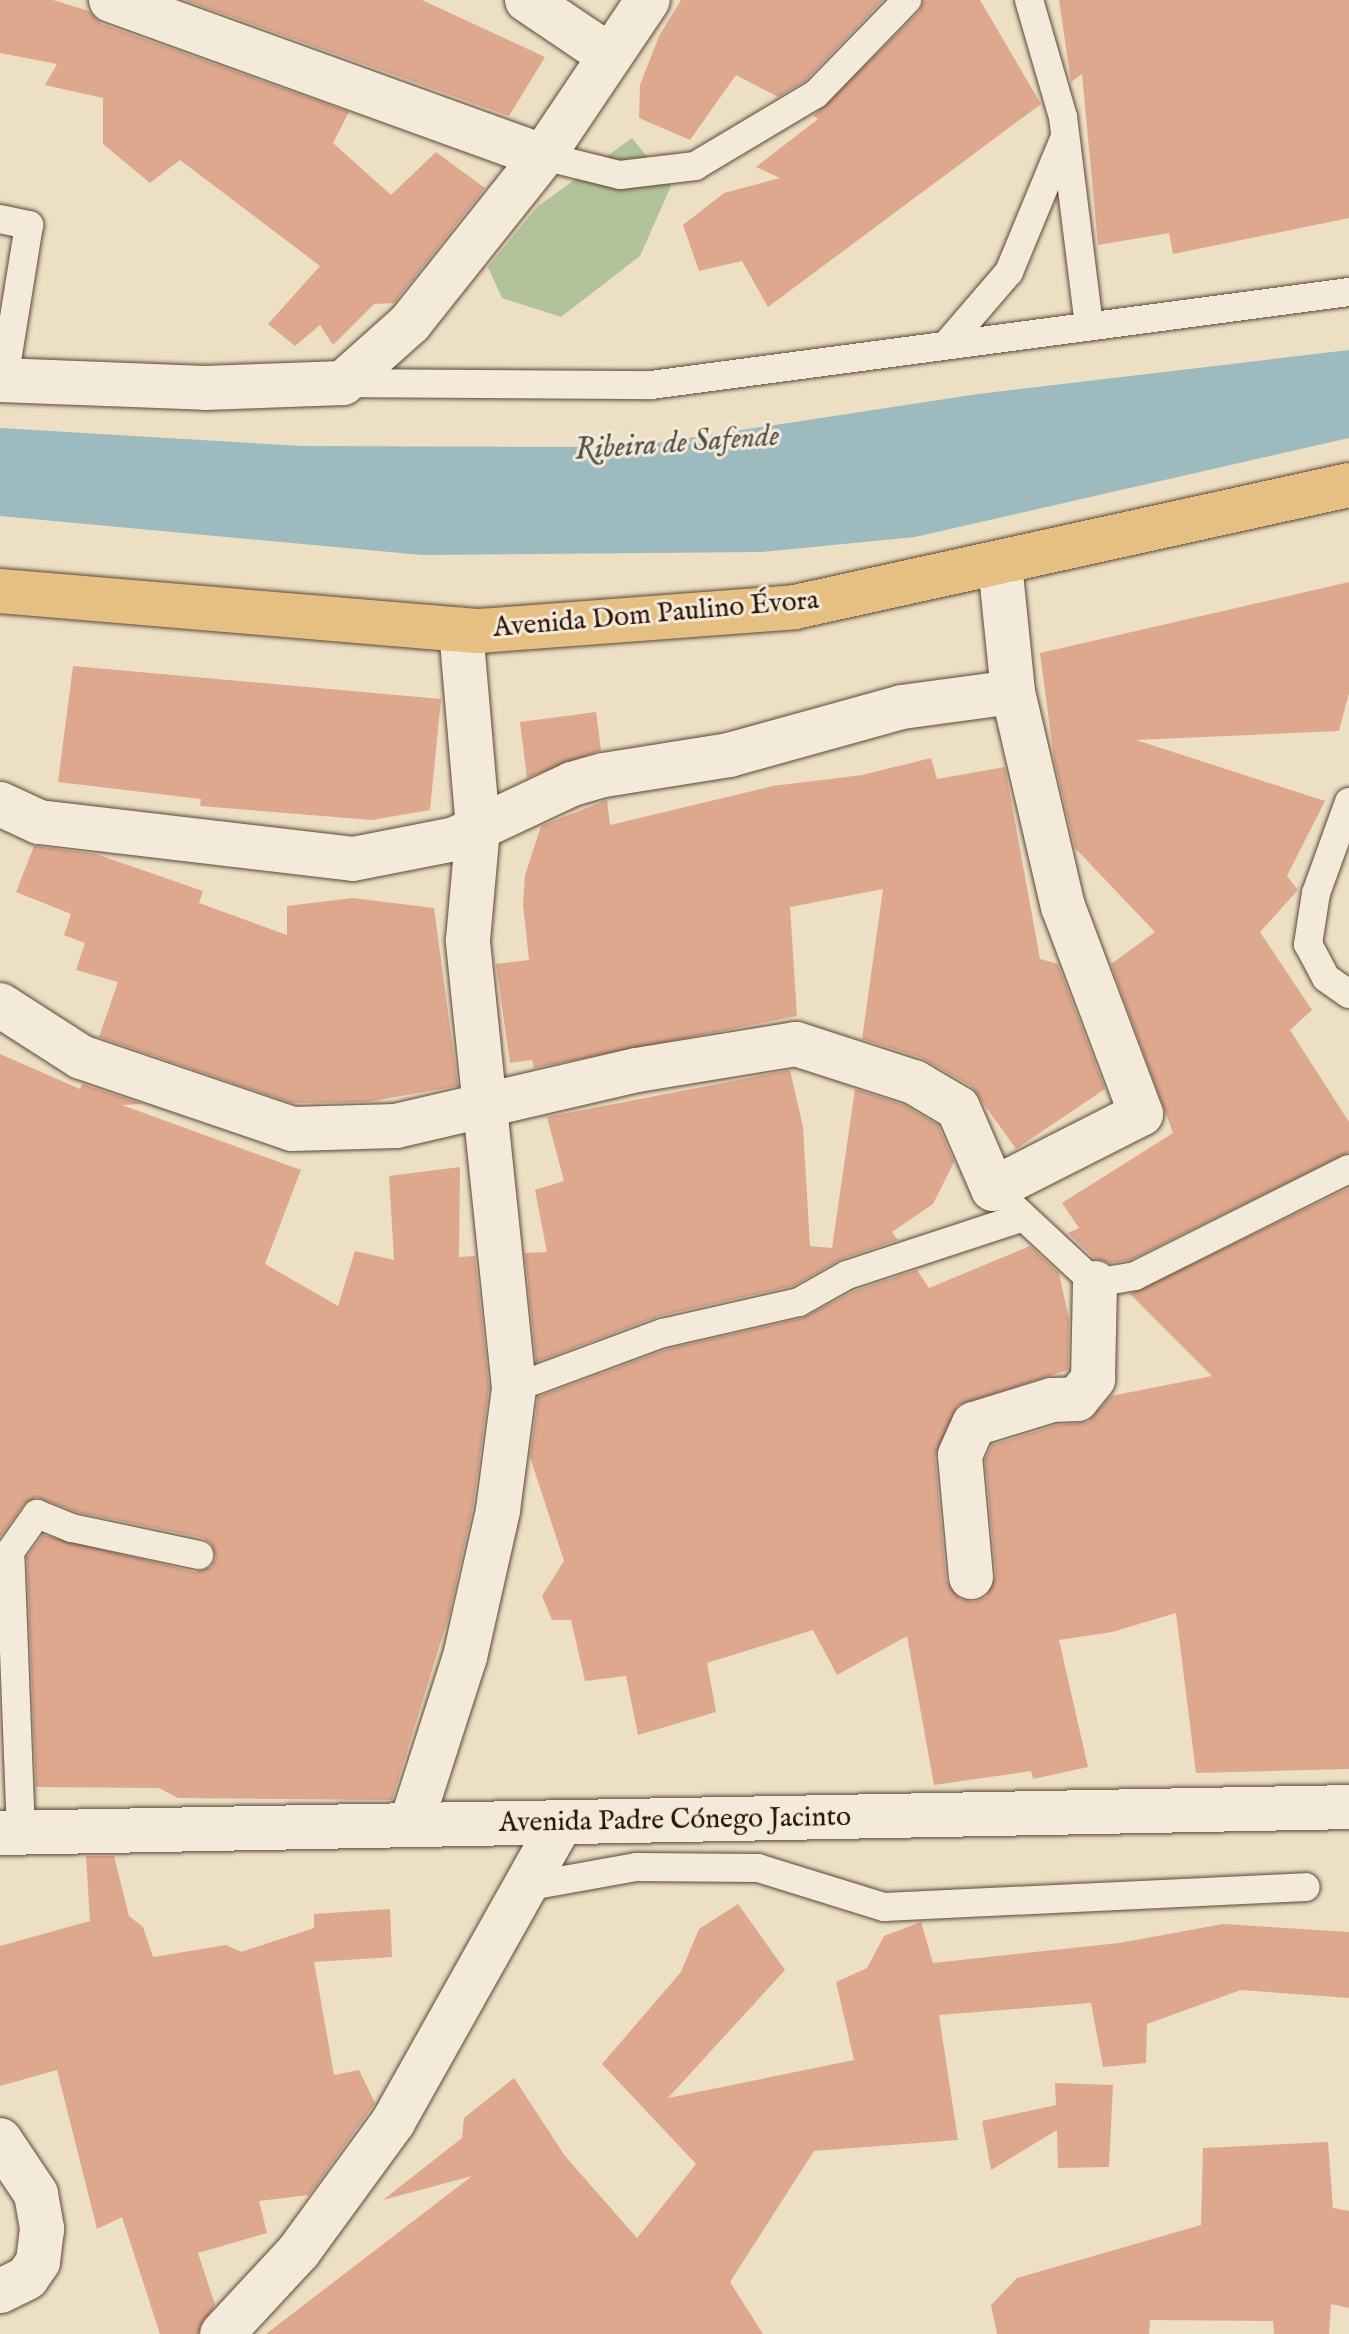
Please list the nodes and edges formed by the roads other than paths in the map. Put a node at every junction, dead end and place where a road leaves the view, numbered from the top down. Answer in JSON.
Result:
{"nodes":[{"id":1,"x":111,"y":0,"type":"edge"},
{"id":2,"x":527,"y":0,"type":"edge"},
{"id":3,"x":648,"y":0,"type":"edge"},
{"id":4,"x":907,"y":0,"type":"edge"},
{"id":5,"x":1029,"y":0,"type":"edge"},
{"id":6,"x":610,"y":56,"type":"junction"},
{"id":7,"x":1065,"y":136,"type":"junction"},
{"id":8,"x":543,"y":156,"type":"junction"},
{"id":9,"x":0,"y":219,"type":"edge"},
{"id":10,"x":1349,"y":292,"type":"edge"},
{"id":11,"x":1089,"y":326,"type":"junction"},
{"id":12,"x":947,"y":344,"type":"junction"},
{"id":13,"x":2,"y":380,"type":"edge"},
{"id":14,"x":343,"y":383,"type":"junction"},
{"id":15,"x":1349,"y":485,"type":"edge"},
{"id":16,"x":1000,"y":563,"type":"junction"},
{"id":17,"x":0,"y":591,"type":"edge"},
{"id":18,"x":461,"y":630,"type":"junction"},
{"id":19,"x":1013,"y":692,"type":"junction"},
{"id":20,"x":1349,"y":802,"type":"edge"},
{"id":21,"x":0,"y":804,"type":"edge"},
{"id":22,"x":478,"y":828,"type":"junction"},
{"id":23,"x":1349,"y":994,"type":"edge"},
{"id":24,"x":0,"y":1005,"type":"edge"},
{"id":25,"x":484,"y":1105,"type":"junction"},
{"id":26,"x":1349,"y":1169,"type":"edge"},
{"id":27,"x":1008,"y":1203,"type":"junction"},
{"id":28,"x":1095,"y":1283,"type":"junction"},
{"id":29,"x":514,"y":1388,"type":"junction"},
{"id":30,"x":199,"y":1555,"type":"dead end"},
{"id":31,"x":971,"y":1577,"type":"dead end"},
{"id":32,"x":1349,"y":1807,"type":"edge"},
{"id":33,"x":411,"y":1824,"type":"junction"},
{"id":34,"x":560,"y":1825,"type":"junction"},
{"id":35,"x":10,"y":1833,"type":"edge"},
{"id":36,"x":525,"y":1887,"type":"junction"},
{"id":37,"x":1306,"y":1887,"type":"dead end"},
{"id":38,"x":0,"y":2140,"type":"edge"},
{"id":39,"x":0,"y":2291,"type":"edge"},
{"id":40,"x":222,"y":2334,"type":"edge"}],
"edges":[{"from":1,"to":8,"type":"street"},
{"from":2,"to":6,"type":"street"},
{"from":3,"to":6,"type":"street"},
{"from":4,"to":8,"type":"lane"},
{"from":5,"to":7,"type":"lane"},
{"from":6,"to":8,"type":"street"},
{"from":7,"to":11,"type":"lane"},
{"from":7,"to":12,"type":"lane"},
{"from":8,"to":14,"type":"street"},
{"from":9,"to":13,"type":"lane"},
{"from":10,"to":11,"type":"lane"},
{"from":11,"to":12,"type":"lane"},
{"from":12,"to":14,"type":"lane"},
{"from":13,"to":14,"type":"street"},
{"from":15,"to":16,"type":"main road","name":"Avenida Dom Paulino Évora"},
{"from":16,"to":18,"type":"main road","name":"Avenida Dom Paulino Évora"},
{"from":16,"to":19,"type":"street"},
{"from":17,"to":18,"type":"main road","name":"Avenida Dom Paulino Évora"},
{"from":18,"to":22,"type":"street"},
{"from":19,"to":22,"type":"street"},
{"from":19,"to":27,"type":"street"},
{"from":20,"to":23,"type":"lane"},
{"from":21,"to":22,"type":"street"},
{"from":22,"to":25,"type":"street"},
{"from":24,"to":25,"type":"street"},
{"from":25,"to":27,"type":"street"},
{"from":25,"to":29,"type":"street"},
{"from":26,"to":28,"type":"lane"},
{"from":27,"to":28,"type":"lane"},
{"from":27,"to":29,"type":"lane"},
{"from":28,"to":31,"type":"street"},
{"from":29,"to":33,"type":"street"},
{"from":30,"to":35,"type":"lane"},
{"from":32,"to":34,"type":"street","name":"Avenida Padre Cónego Jacinto"},
{"from":33,"to":34,"type":"street","name":"Avenida Padre Cónego Jacinto"},
{"from":33,"to":35,"type":"street","name":"Avenida Padre Cónego Jacinto"},
{"from":34,"to":36,"type":"street"},
{"from":36,"to":37,"type":"lane"},
{"from":36,"to":40,"type":"street"},
{"from":38,"to":39,"type":"street"}]}
